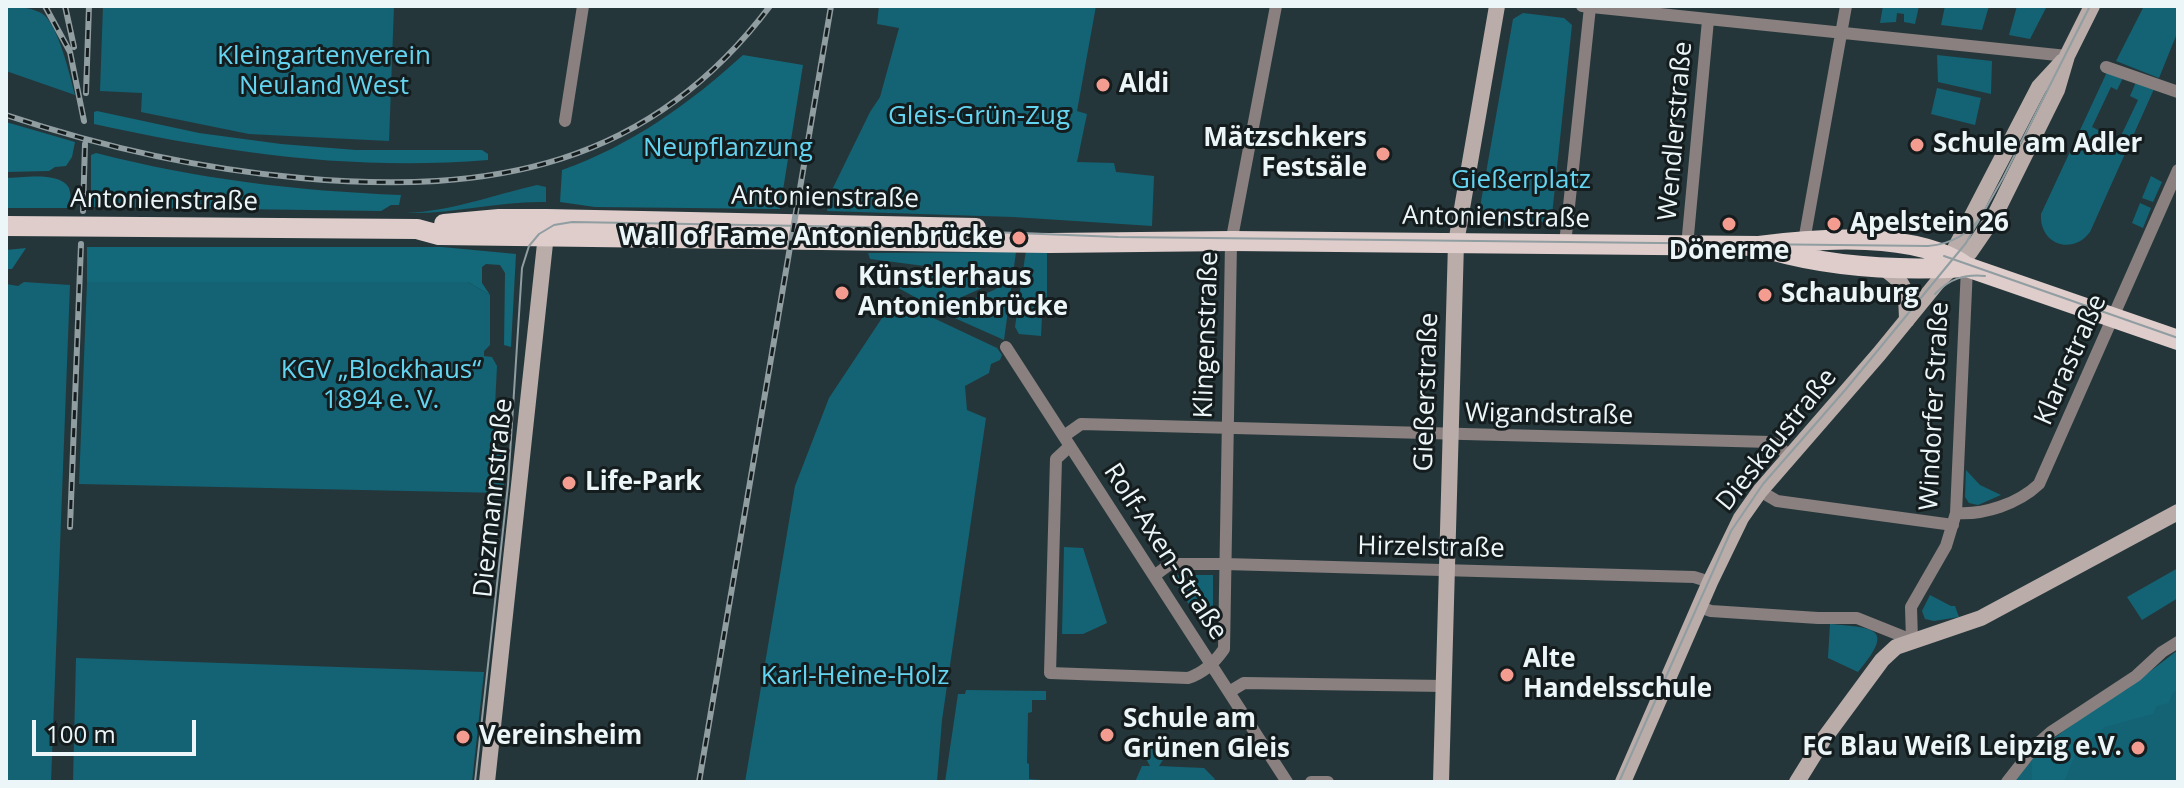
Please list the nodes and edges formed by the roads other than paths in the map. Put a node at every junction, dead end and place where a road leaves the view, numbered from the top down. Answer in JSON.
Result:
{"nodes":[{"id":1,"x":583,"y":6,"type":"edge"},
{"id":2,"x":1276,"y":6,"type":"edge"},
{"id":3,"x":1497,"y":6,"type":"edge"},
{"id":4,"x":1582,"y":6,"type":"edge"},
{"id":5,"x":1846,"y":6,"type":"edge"},
{"id":6,"x":2092,"y":6,"type":"edge"},
{"id":7,"x":1590,"y":7,"type":"edge"},
{"id":8,"x":1708,"y":20,"type":"junction"},
{"id":9,"x":1840,"y":34,"type":"junction"},
{"id":10,"x":2067,"y":56,"type":"junction"},
{"id":11,"x":2106,"y":67,"type":"dead end"},
{"id":12,"x":2178,"y":92,"type":"edge"},
{"id":13,"x":565,"y":121,"type":"dead end"},
{"id":14,"x":2178,"y":170,"type":"edge"},
{"id":15,"x":6,"y":226,"type":"edge"},
{"id":16,"x":547,"y":227,"type":"junction"},
{"id":17,"x":1232,"y":241,"type":"junction"},
{"id":18,"x":1804,"y":241,"type":"junction"},
{"id":19,"x":1456,"y":243,"type":"junction"},
{"id":20,"x":1565,"y":244,"type":"junction"},
{"id":21,"x":1687,"y":246,"type":"junction"},
{"id":22,"x":1759,"y":246,"type":"junction"},
{"id":23,"x":1955,"y":265,"type":"junction"},
{"id":24,"x":1883,"y":268,"type":"junction"},
{"id":25,"x":2114,"y":318,"type":"junction"},
{"id":26,"x":1907,"y":320,"type":"junction"},
{"id":27,"x":2178,"y":340,"type":"edge"},
{"id":28,"x":1006,"y":347,"type":"dead end"},
{"id":29,"x":1226,"y":428,"type":"junction"},
{"id":30,"x":1450,"y":435,"type":"junction"},
{"id":31,"x":1067,"y":441,"type":"junction"},
{"id":32,"x":1790,"y":457,"type":"junction"},
{"id":33,"x":1760,"y":491,"type":"junction"},
{"id":34,"x":2178,"y":512,"type":"edge"},
{"id":35,"x":1954,"y":519,"type":"junction"},
{"id":36,"x":1225,"y":564,"type":"junction"},
{"id":37,"x":1447,"y":571,"type":"junction"},
{"id":38,"x":1154,"y":576,"type":"junction"},
{"id":39,"x":1710,"y":582,"type":"junction"},
{"id":40,"x":1699,"y":607,"type":"junction"},
{"id":41,"x":1912,"y":640,"type":"junction"},
{"id":42,"x":2178,"y":642,"type":"edge"},
{"id":43,"x":1211,"y":665,"type":"junction"},
{"id":44,"x":1444,"y":686,"type":"junction"},
{"id":45,"x":1229,"y":692,"type":"junction"},
{"id":46,"x":487,"y":782,"type":"edge"},
{"id":47,"x":1287,"y":782,"type":"edge"},
{"id":48,"x":1311,"y":782,"type":"edge"},
{"id":49,"x":1328,"y":782,"type":"edge"},
{"id":50,"x":1441,"y":782,"type":"edge"},
{"id":51,"x":1623,"y":782,"type":"edge"},
{"id":52,"x":1797,"y":782,"type":"edge"},
{"id":53,"x":2007,"y":782,"type":"edge"}],
"edges":[{"from":1,"to":13,"type":"street"},
{"from":2,"to":17,"type":"street","name":"Klingenstraße"},
{"from":3,"to":19,"type":"street","name":"Gießerstraße"},
{"from":4,"to":7,"type":"street"},
{"from":5,"to":9,"type":"street"},
{"from":6,"to":10,"type":"street"},
{"from":7,"to":8,"type":"street"},
{"from":7,"to":20,"type":"street"},
{"from":8,"to":9,"type":"street"},
{"from":8,"to":21,"type":"street","name":"Wendlerstraße"},
{"from":9,"to":10,"type":"street"},
{"from":9,"to":18,"type":"street"},
{"from":10,"to":23,"type":"street"},
{"from":10,"to":23,"type":"street"},
{"from":11,"to":12,"type":"street"},
{"from":14,"to":25,"type":"street","name":"Klarastraße"},
{"from":15,"to":16,"type":"main road","name":"Antonienstraße"},
{"from":16,"to":17,"type":"main road","name":"Antonienstraße"},
{"from":16,"to":46,"type":"street","name":"Diezmannstraße"},
{"from":17,"to":19,"type":"main road","name":"Antonienstraße"},
{"from":17,"to":29,"type":"street","name":"Klingenstraße"},
{"from":18,"to":22,"type":"main road","name":"Antonienstraße"},
{"from":18,"to":23,"type":"main road","name":"Antonienstraße"},
{"from":19,"to":20,"type":"main road","name":"Antonienstraße"},
{"from":19,"to":30,"type":"street","name":"Gießerstraße"},
{"from":20,"to":21,"type":"main road","name":"Antonienstraße"},
{"from":21,"to":22,"type":"main road","name":"Antonienstraße"},
{"from":22,"to":24,"type":"main road","name":"Antonienstraße"},
{"from":23,"to":24,"type":"main road","name":"Antonienstraße"},
{"from":23,"to":25,"type":"main road","name":"Antonienstraße"},
{"from":23,"to":26,"type":"street","name":"Dieskaustraße"},
{"from":23,"to":35,"type":"street","name":"Windorfer Straße"},
{"from":24,"to":26,"type":"street"},
{"from":25,"to":27,"type":"main road","name":"Antonienstraße"},
{"from":25,"to":35,"type":"street","name":"Klarastraße"},
{"from":26,"to":32,"type":"street","name":"Dieskaustraße"},
{"from":28,"to":31,"type":"street","name":"Rolf-Axen-Straße"},
{"from":29,"to":30,"type":"street","name":"Wigandstraße"},
{"from":29,"to":31,"type":"street","name":"Wigandstraße"},
{"from":29,"to":36,"type":"street","name":"Klingenstraße"},
{"from":30,"to":32,"type":"street","name":"Wigandstraße"},
{"from":30,"to":37,"type":"street","name":"Gießerstraße"},
{"from":31,"to":38,"type":"street","name":"Rolf-Axen-Straße"},
{"from":31,"to":43,"type":"street"},
{"from":32,"to":33,"type":"street","name":"Dieskaustraße"},
{"from":33,"to":35,"type":"street","name":"Klarastraße"},
{"from":33,"to":39,"type":"street","name":"Dieskaustraße"},
{"from":34,"to":41,"type":"street"},
{"from":35,"to":41,"type":"street","name":"Windorfer Straße"},
{"from":36,"to":37,"type":"street","name":"Hirzelstraße"},
{"from":36,"to":38,"type":"street","name":"Hirzelstraße"},
{"from":36,"to":43,"type":"street","name":"Klingenstraße"},
{"from":37,"to":39,"type":"street","name":"Hirzelstraße"},
{"from":37,"to":44,"type":"street","name":"Gießerstraße"},
{"from":38,"to":43,"type":"street","name":"Rolf-Axen-Straße"},
{"from":39,"to":40,"type":"street","name":"Dieskaustraße"},
{"from":40,"to":41,"type":"street"},
{"from":40,"to":51,"type":"street","name":"Dieskaustraße"},
{"from":41,"to":52,"type":"street"},
{"from":42,"to":53,"type":"street"},
{"from":43,"to":45,"type":"street","name":"Rolf-Axen-Straße"},
{"from":44,"to":45,"type":"street"},
{"from":44,"to":50,"type":"street","name":"Gießerstraße"},
{"from":45,"to":47,"type":"street","name":"Rolf-Axen-Straße"},
{"from":48,"to":49,"type":"street"}]}
